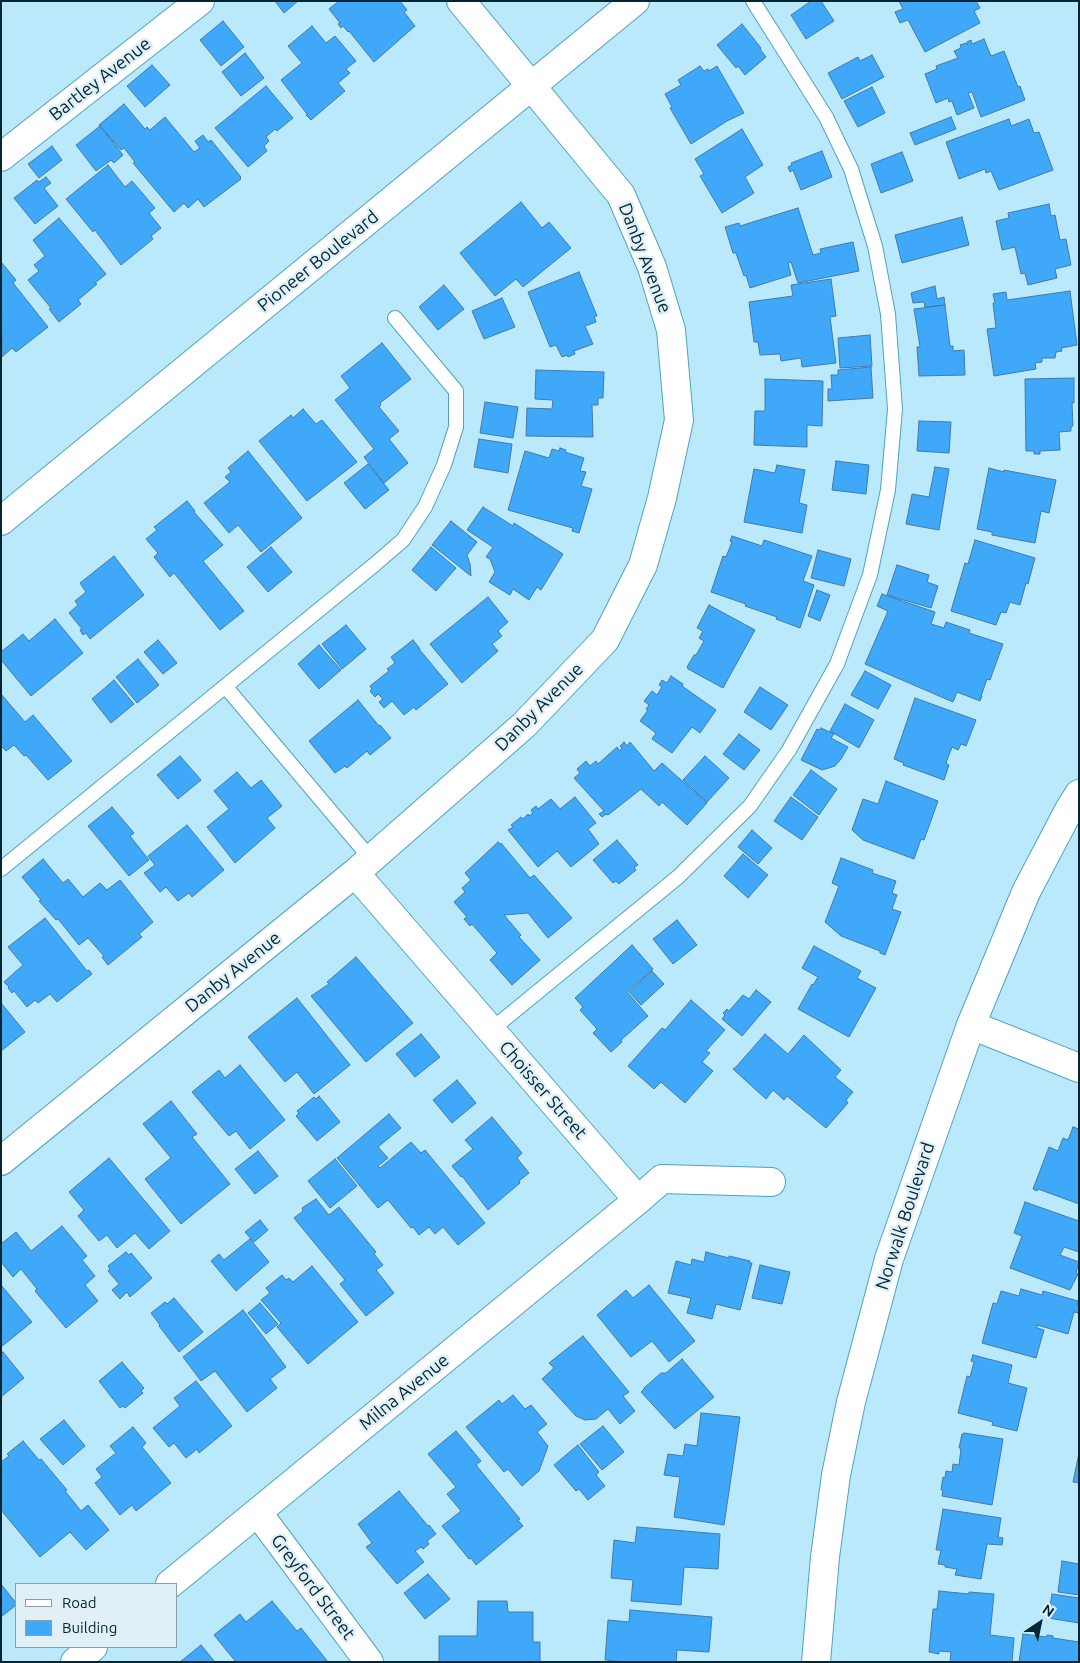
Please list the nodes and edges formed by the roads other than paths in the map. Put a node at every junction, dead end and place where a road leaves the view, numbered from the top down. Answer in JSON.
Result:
{"nodes":[{"id":1,"x":200,"y":1,"type":"edge"},
{"id":2,"x":461,"y":1,"type":"edge"},
{"id":3,"x":634,"y":1,"type":"edge"},
{"id":4,"x":753,"y":1,"type":"edge"},
{"id":5,"x":530,"y":86,"type":"junction"},
{"id":6,"x":1,"y":157,"type":"edge"},
{"id":7,"x":396,"y":318,"type":"dead end"},
{"id":8,"x":1,"y":520,"type":"edge"},
{"id":9,"x":225,"y":686,"type":"junction"},
{"id":10,"x":1079,"y":794,"type":"edge"},
{"id":11,"x":363,"y":866,"type":"junction"},
{"id":12,"x":1,"y":869,"type":"edge"},
{"id":13,"x":971,"y":1025,"type":"junction"},
{"id":14,"x":491,"y":1030,"type":"junction"},
{"id":15,"x":1079,"y":1068,"type":"edge"},
{"id":16,"x":1,"y":1161,"type":"edge"},
{"id":17,"x":771,"y":1182,"type":"dead end"},
{"id":18,"x":638,"y":1200,"type":"junction"},
{"id":19,"x":258,"y":1513,"type":"junction"},
{"id":20,"x":171,"y":1583,"type":"edge"},
{"id":21,"x":92,"y":1648,"type":"edge"},
{"id":22,"x":75,"y":1662,"type":"edge"},
{"id":23,"x":369,"y":1662,"type":"edge"},
{"id":24,"x":816,"y":1662,"type":"edge"}],
"edges":[{"from":1,"to":6,"type":"street","name":"Bartley Avenue"},
{"from":2,"to":5,"type":"street"},
{"from":3,"to":5,"type":"street","name":"Pioneer Boulevard"},
{"from":4,"to":14,"type":"lane"},
{"from":5,"to":8,"type":"street","name":"Pioneer Boulevard"},
{"from":5,"to":11,"type":"street","name":"Danby Avenue"},
{"from":7,"to":9,"type":"lane"},
{"from":9,"to":11,"type":"lane"},
{"from":9,"to":12,"type":"lane"},
{"from":10,"to":13,"type":"street","name":"Norwalk Boulevard"},
{"from":11,"to":14,"type":"street","name":"Choisser Street"},
{"from":11,"to":16,"type":"street","name":"Danby Avenue"},
{"from":13,"to":15,"type":"street"},
{"from":13,"to":24,"type":"street","name":"Norwalk Boulevard"},
{"from":14,"to":18,"type":"street","name":"Choisser Street"},
{"from":17,"to":18,"type":"street"},
{"from":18,"to":19,"type":"street","name":"Milna Avenue"},
{"from":19,"to":20,"type":"street","name":"Milna Avenue"},
{"from":19,"to":23,"type":"street","name":"Greyford Street"},
{"from":21,"to":22,"type":"street"}]}
